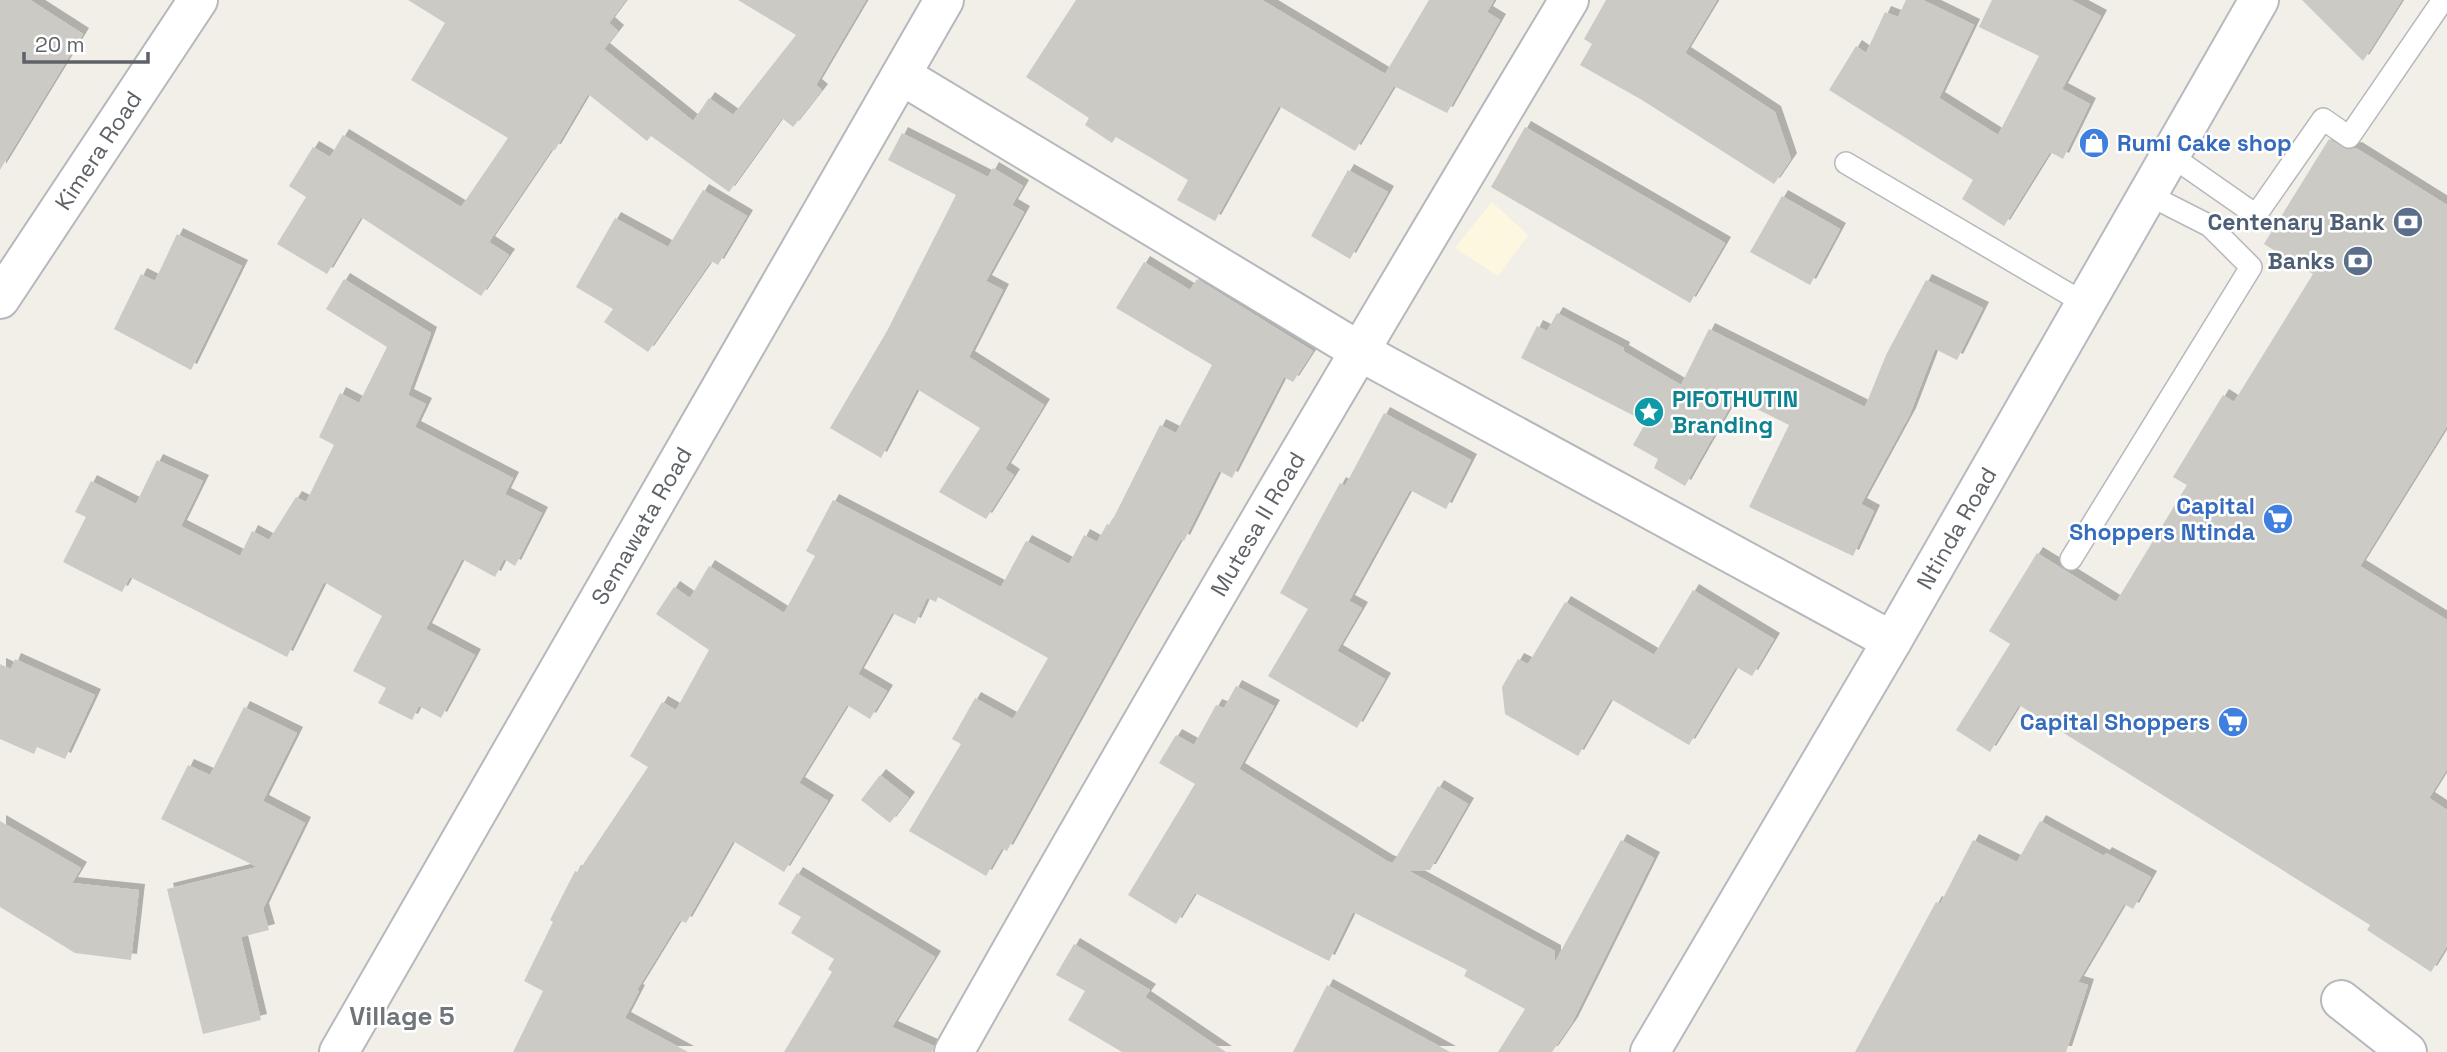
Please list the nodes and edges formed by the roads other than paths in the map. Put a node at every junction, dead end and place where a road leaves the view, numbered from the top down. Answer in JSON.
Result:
{"nodes":[{"id":1,"x":198,"y":0,"type":"edge"},
{"id":2,"x":944,"y":0,"type":"edge"},
{"id":3,"x":1569,"y":0,"type":"edge"},
{"id":4,"x":2259,"y":0,"type":"edge"},
{"id":5,"x":2443,"y":0,"type":"edge"},
{"id":6,"x":901,"y":75,"type":"junction"},
{"id":7,"x":2170,"y":155,"type":"junction"},
{"id":8,"x":1846,"y":163,"type":"dead end"},
{"id":9,"x":2147,"y":194,"type":"junction"},
{"id":10,"x":0,"y":299,"type":"edge"},
{"id":11,"x":2084,"y":303,"type":"junction"},
{"id":12,"x":1359,"y":351,"type":"junction"},
{"id":13,"x":2071,"y":559,"type":"dead end"},
{"id":14,"x":1892,"y":641,"type":"junction"},
{"id":15,"x":2341,"y":1000,"type":"dead end"},
{"id":16,"x":339,"y":1052,"type":"edge"},
{"id":17,"x":954,"y":1052,"type":"edge"},
{"id":18,"x":1650,"y":1052,"type":"edge"},
{"id":19,"x":2407,"y":1052,"type":"edge"}],
"edges":[{"from":1,"to":10,"type":"street","name":"Kimera Road"},
{"from":2,"to":6,"type":"street","name":"Semawata Road"},
{"from":3,"to":12,"type":"street","name":"Mutesa II Road"},
{"from":4,"to":7,"type":"street","name":"Ntinda Road"},
{"from":5,"to":7,"type":"lane"},
{"from":6,"to":12,"type":"street"},
{"from":6,"to":16,"type":"street","name":"Semawata Road"},
{"from":7,"to":9,"type":"street","name":"Ntinda Road"},
{"from":8,"to":11,"type":"lane"},
{"from":9,"to":11,"type":"street","name":"Ntinda Road"},
{"from":9,"to":13,"type":"lane"},
{"from":11,"to":14,"type":"street","name":"Ntinda Road"},
{"from":12,"to":14,"type":"street"},
{"from":12,"to":17,"type":"street","name":"Mutesa II Road"},
{"from":14,"to":18,"type":"street","name":"Ntinda Road"},
{"from":15,"to":19,"type":"street"}]}
